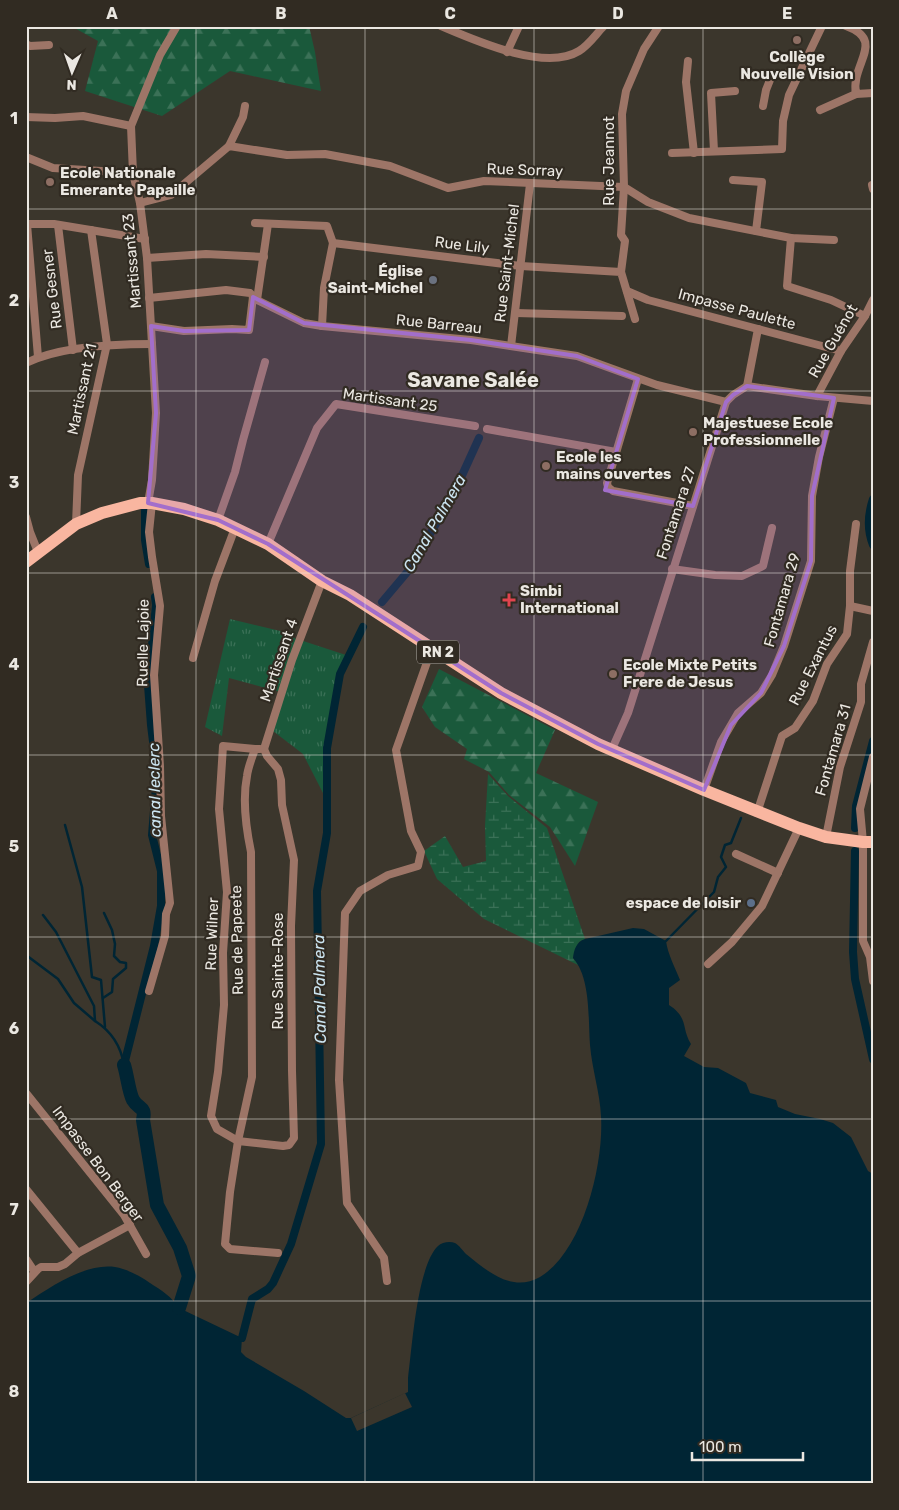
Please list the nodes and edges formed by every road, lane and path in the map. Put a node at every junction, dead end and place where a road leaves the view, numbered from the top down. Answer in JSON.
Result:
{"nodes":[{"id":1,"x":176,"y":26,"type":"edge"},
{"id":2,"x":441,"y":26,"type":"edge"},
{"id":3,"x":518,"y":26,"type":"edge"},
{"id":4,"x":604,"y":26,"type":"edge"},
{"id":5,"x":659,"y":26,"type":"edge"},
{"id":6,"x":822,"y":26,"type":"edge"},
{"id":7,"x":846,"y":26,"type":"edge"},
{"id":8,"x":26,"y":44,"type":"edge"},
{"id":9,"x":49,"y":45,"type":"dead end"},
{"id":10,"x":507,"y":52,"type":"junction"},
{"id":11,"x":688,"y":61,"type":"dead end"},
{"id":12,"x":799,"y":75,"type":"junction"},
{"id":13,"x":735,"y":91,"type":"dead end"},
{"id":14,"x":873,"y":92,"type":"edge"},
{"id":15,"x":856,"y":94,"type":"junction"},
{"id":16,"x":245,"y":106,"type":"dead end"},
{"id":17,"x":762,"y":106,"type":"dead end"},
{"id":18,"x":820,"y":110,"type":"dead end"},
{"id":19,"x":26,"y":117,"type":"edge"},
{"id":20,"x":132,"y":126,"type":"junction"},
{"id":21,"x":229,"y":146,"type":"junction"},
{"id":22,"x":714,"y":151,"type":"junction"},
{"id":23,"x":694,"y":152,"type":"junction"},
{"id":24,"x":672,"y":153,"type":"dead end"},
{"id":25,"x":26,"y":157,"type":"edge"},
{"id":26,"x":133,"y":174,"type":"junction"},
{"id":27,"x":733,"y":180,"type":"dead end"},
{"id":28,"x":530,"y":184,"type":"junction"},
{"id":29,"x":624,"y":187,"type":"junction"},
{"id":30,"x":140,"y":203,"type":"junction"},
{"id":31,"x":255,"y":223,"type":"dead end"},
{"id":32,"x":27,"y":224,"type":"edge"},
{"id":33,"x":268,"y":224,"type":"junction"},
{"id":34,"x":58,"y":225,"type":"junction"},
{"id":35,"x":91,"y":230,"type":"junction"},
{"id":36,"x":756,"y":231,"type":"junction"},
{"id":37,"x":791,"y":238,"type":"junction"},
{"id":38,"x":145,"y":239,"type":"junction"},
{"id":39,"x":834,"y":240,"type":"dead end"},
{"id":40,"x":333,"y":244,"type":"junction"},
{"id":41,"x":264,"y":257,"type":"junction"},
{"id":42,"x":147,"y":258,"type":"junction"},
{"id":43,"x":521,"y":266,"type":"junction"},
{"id":44,"x":621,"y":272,"type":"junction"},
{"id":45,"x":627,"y":291,"type":"junction"},
{"id":46,"x":150,"y":298,"type":"junction"},
{"id":47,"x":255,"y":298,"type":"junction"},
{"id":48,"x":873,"y":300,"type":"edge"},
{"id":49,"x":516,"y":313,"type":"junction"},
{"id":50,"x":622,"y":316,"type":"dead end"},
{"id":51,"x":865,"y":316,"type":"junction"},
{"id":52,"x":635,"y":319,"type":"dead end"},
{"id":53,"x":151,"y":326,"type":"junction"},
{"id":54,"x":322,"y":326,"type":"junction"},
{"id":55,"x":758,"y":329,"type":"junction"},
{"id":56,"x":107,"y":344,"type":"junction"},
{"id":57,"x":152,"y":344,"type":"junction"},
{"id":58,"x":512,"y":346,"type":"junction"},
{"id":59,"x":73,"y":350,"type":"junction"},
{"id":60,"x":841,"y":351,"type":"junction"},
{"id":61,"x":38,"y":357,"type":"junction"},
{"id":62,"x":265,"y":362,"type":"dead end"},
{"id":63,"x":26,"y":363,"type":"edge"},
{"id":64,"x":638,"y":379,"type":"junction"},
{"id":65,"x":747,"y":386,"type":"junction"},
{"id":66,"x":817,"y":396,"type":"junction"},
{"id":67,"x":834,"y":398,"type":"junction"},
{"id":68,"x":726,"y":402,"type":"junction"},
{"id":69,"x":873,"y":402,"type":"edge"},
{"id":70,"x":475,"y":426,"type":"dead end"},
{"id":71,"x":487,"y":429,"type":"dead end"},
{"id":72,"x":616,"y":452,"type":"junction"},
{"id":73,"x":150,"y":503,"type":"junction"},
{"id":74,"x":693,"y":506,"type":"junction"},
{"id":75,"x":26,"y":517,"type":"edge"},
{"id":76,"x":218,"y":520,"type":"junction"},
{"id":77,"x":76,"y":524,"type":"junction"},
{"id":78,"x":856,"y":524,"type":"dead end"},
{"id":79,"x":236,"y":528,"type":"junction"},
{"id":80,"x":772,"y":528,"type":"dead end"},
{"id":81,"x":268,"y":544,"type":"junction"},
{"id":82,"x":38,"y":552,"type":"junction"},
{"id":83,"x":26,"y":562,"type":"edge"},
{"id":84,"x":672,"y":569,"type":"junction"},
{"id":85,"x":322,"y":581,"type":"junction"},
{"id":86,"x":850,"y":606,"type":"junction"},
{"id":87,"x":873,"y":611,"type":"edge"},
{"id":88,"x":873,"y":642,"type":"edge"},
{"id":89,"x":432,"y":648,"type":"junction"},
{"id":90,"x":193,"y":658,"type":"dead end"},
{"id":91,"x":255,"y":749,"type":"junction"},
{"id":92,"x":612,"y":749,"type":"junction"},
{"id":93,"x":264,"y":750,"type":"junction"},
{"id":94,"x":873,"y":757,"type":"edge"},
{"id":95,"x":704,"y":790,"type":"junction"},
{"id":96,"x":757,"y":813,"type":"junction"},
{"id":97,"x":799,"y":828,"type":"junction"},
{"id":98,"x":826,"y":837,"type":"junction"},
{"id":99,"x":868,"y":842,"type":"edge"},
{"id":100,"x":736,"y":854,"type":"dead end"},
{"id":101,"x":778,"y":873,"type":"junction"},
{"id":102,"x":708,"y":964,"type":"dead end"},
{"id":103,"x":873,"y":981,"type":"edge"},
{"id":104,"x":148,"y":991,"type":"dead end"},
{"id":105,"x":26,"y":1093,"type":"edge"},
{"id":106,"x":238,"y":1141,"type":"junction"},
{"id":107,"x":26,"y":1189,"type":"edge"},
{"id":108,"x":130,"y":1225,"type":"junction"},
{"id":109,"x":78,"y":1253,"type":"junction"},
{"id":110,"x":278,"y":1253,"type":"dead end"},
{"id":111,"x":146,"y":1254,"type":"dead end"},
{"id":112,"x":26,"y":1259,"type":"edge"},
{"id":113,"x":34,"y":1271,"type":"junction"},
{"id":114,"x":387,"y":1281,"type":"dead end"},
{"id":115,"x":26,"y":1282,"type":"edge"}],
"edges":[{"from":1,"to":20,"type":"street","name":"Martissant 23"},
{"from":2,"to":10,"type":"street"},
{"from":3,"to":10,"type":"street"},
{"from":4,"to":10,"type":"street"},
{"from":5,"to":29,"type":"street","name":"Rue Jeannot"},
{"from":6,"to":12,"type":"street"},
{"from":7,"to":15,"type":"street"},
{"from":8,"to":9,"type":"street"},
{"from":11,"to":23,"type":"street"},
{"from":12,"to":17,"type":"street"},
{"from":12,"to":22,"type":"street"},
{"from":13,"to":22,"type":"street"},
{"from":14,"to":15,"type":"street"},
{"from":15,"to":18,"type":"street"},
{"from":16,"to":21,"type":"street"},
{"from":19,"to":20,"type":"street"},
{"from":20,"to":26,"type":"street","name":"Martissant 23"},
{"from":21,"to":28,"type":"street","name":"Rue Sorray"},
{"from":21,"to":30,"type":"street"},
{"from":22,"to":23,"type":"street"},
{"from":23,"to":24,"type":"street"},
{"from":25,"to":26,"type":"street"},
{"from":26,"to":30,"type":"street","name":"Martissant 23"},
{"from":27,"to":36,"type":"street"},
{"from":28,"to":29,"type":"street","name":"Rue Sorray"},
{"from":28,"to":43,"type":"street","name":"Rue Saint-Michel"},
{"from":29,"to":36,"type":"street"},
{"from":29,"to":44,"type":"street","name":"Rue Jeannot"},
{"from":30,"to":38,"type":"street","name":"Martissant 23"},
{"from":31,"to":33,"type":"street"},
{"from":32,"to":34,"type":"street"},
{"from":32,"to":61,"type":"street"},
{"from":33,"to":40,"type":"street"},
{"from":33,"to":41,"type":"street"},
{"from":34,"to":35,"type":"street"},
{"from":34,"to":59,"type":"street","name":"Rue Gesner"},
{"from":35,"to":38,"type":"street"},
{"from":35,"to":56,"type":"street","name":"Martissant 21"},
{"from":36,"to":37,"type":"street"},
{"from":37,"to":39,"type":"street"},
{"from":37,"to":51,"type":"street"},
{"from":38,"to":42,"type":"street","name":"Martissant 23"},
{"from":40,"to":43,"type":"street","name":"Rue Lily"},
{"from":40,"to":54,"type":"street"},
{"from":41,"to":42,"type":"street"},
{"from":41,"to":47,"type":"street"},
{"from":42,"to":46,"type":"street","name":"Martissant 23"},
{"from":43,"to":44,"type":"street","name":"Rue Lily"},
{"from":43,"to":49,"type":"street","name":"Rue Saint-Michel"},
{"from":44,"to":45,"type":"street"},
{"from":45,"to":52,"type":"street"},
{"from":45,"to":55,"type":"street","name":"Impasse Paulette"},
{"from":46,"to":47,"type":"street","name":"Rue Barreau"},
{"from":46,"to":53,"type":"street","name":"Martissant 23"},
{"from":47,"to":53,"type":"street"},
{"from":47,"to":54,"type":"street","name":"Rue Barreau"},
{"from":48,"to":51,"type":"street","name":"Rue Guénot"},
{"from":49,"to":50,"type":"street"},
{"from":49,"to":58,"type":"street","name":"Rue Saint-Michel"},
{"from":51,"to":60,"type":"street","name":"Rue Guénot"},
{"from":53,"to":57,"type":"street","name":"Martissant 23"},
{"from":54,"to":58,"type":"street","name":"Rue Barreau"},
{"from":55,"to":60,"type":"street","name":"Impasse Paulette"},
{"from":55,"to":65,"type":"street"},
{"from":56,"to":57,"type":"street"},
{"from":56,"to":59,"type":"street"},
{"from":56,"to":77,"type":"street","name":"Martissant 21"},
{"from":57,"to":73,"type":"street","name":"Martissant 23"},
{"from":58,"to":64,"type":"street","name":"Rue Barreau"},
{"from":59,"to":61,"type":"street"},
{"from":60,"to":66,"type":"street","name":"Rue Guénot"},
{"from":61,"to":63,"type":"street"},
{"from":62,"to":76,"type":"street"},
{"from":64,"to":68,"type":"street","name":"Rue Barreau"},
{"from":64,"to":72,"type":"street"},
{"from":65,"to":66,"type":"street"},
{"from":65,"to":68,"type":"street"},
{"from":66,"to":67,"type":"street"},
{"from":67,"to":69,"type":"street"},
{"from":67,"to":95,"type":"street","name":"Fontamara 29"},
{"from":68,"to":74,"type":"street","name":"Fontamara 27"},
{"from":70,"to":81,"type":"street","name":"Martissant 25"},
{"from":71,"to":72,"type":"street"},
{"from":72,"to":74,"type":"street"},
{"from":73,"to":76,"type":"main road","number":"RN 2"},
{"from":73,"to":77,"type":"main road","number":"RN 2"},
{"from":73,"to":104,"type":"street","name":"Ruelle Lajoie"},
{"from":74,"to":84,"type":"street","name":"Fontamara 27"},
{"from":75,"to":82,"type":"street"},
{"from":76,"to":79,"type":"main road","number":"RN 2"},
{"from":77,"to":82,"type":"main road","number":"RN 2"},
{"from":78,"to":86,"type":"street"},
{"from":79,"to":81,"type":"main road","number":"RN 2"},
{"from":79,"to":90,"type":"street"},
{"from":80,"to":84,"type":"street"},
{"from":81,"to":85,"type":"main road","number":"RN 2"},
{"from":82,"to":83,"type":"main road","number":"RN 2"},
{"from":84,"to":92,"type":"street","name":"Fontamara 27"},
{"from":85,"to":89,"type":"main road","number":"RN 2"},
{"from":85,"to":93,"type":"street","name":"Martissant 4"},
{"from":86,"to":87,"type":"street"},
{"from":86,"to":96,"type":"street","name":"Rue Exantus"},
{"from":88,"to":98,"type":"street","name":"Fontamara 31"},
{"from":89,"to":92,"type":"main road","number":"RN 2"},
{"from":89,"to":114,"type":"street"},
{"from":91,"to":93,"type":"street"},
{"from":91,"to":106,"type":"street","name":"Rue de Papeete"},
{"from":91,"to":106,"type":"street","name":"Rue Wilner"},
{"from":92,"to":95,"type":"main road","number":"RN 2"},
{"from":93,"to":106,"type":"street","name":"Rue Sainte-Rose"},
{"from":94,"to":99,"type":"street"},
{"from":95,"to":96,"type":"main road","number":"RN 2"},
{"from":96,"to":97,"type":"main road","number":"RN 2"},
{"from":97,"to":98,"type":"main road","number":"RN 2"},
{"from":97,"to":101,"type":"street"},
{"from":98,"to":99,"type":"main road","number":"RN 2"},
{"from":99,"to":103,"type":"street"},
{"from":100,"to":101,"type":"street"},
{"from":101,"to":102,"type":"street"},
{"from":105,"to":108,"type":"street","name":"Impasse Bon Berger"},
{"from":106,"to":110,"type":"street","name":"Rue de Papeete"},
{"from":107,"to":109,"type":"street"},
{"from":108,"to":109,"type":"street"},
{"from":108,"to":111,"type":"street","name":"Impasse Bon Berger"},
{"from":109,"to":113,"type":"street"},
{"from":112,"to":113,"type":"street"},
{"from":113,"to":115,"type":"street"}]}
